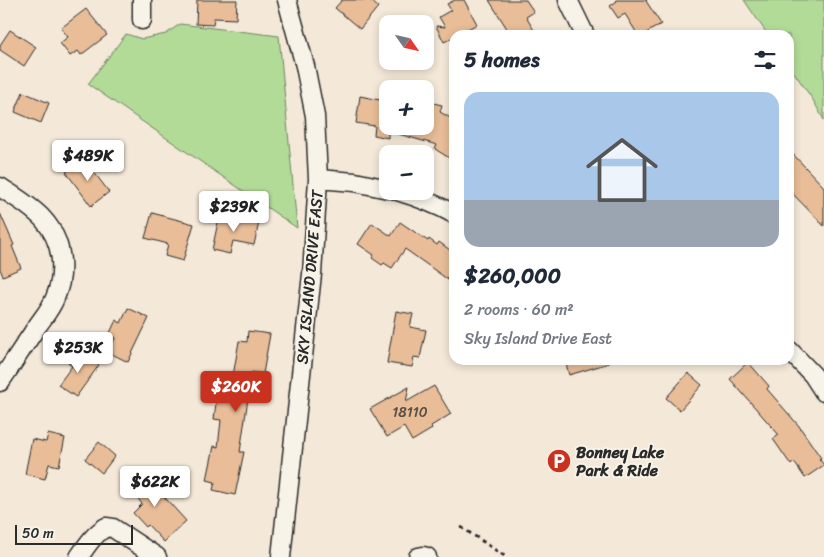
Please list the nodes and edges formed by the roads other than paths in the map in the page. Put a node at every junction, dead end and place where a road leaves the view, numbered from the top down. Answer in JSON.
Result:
{"nodes":[{"id":1,"x":142,"y":0,"type":"edge"},
{"id":2,"x":287,"y":0,"type":"edge"},
{"id":3,"x":568,"y":0,"type":"edge"},
{"id":4,"x":142,"y":20,"type":"dead end"},
{"id":5,"x":583,"y":30,"type":"edge"},
{"id":6,"x":318,"y":179,"type":"junction"},
{"id":7,"x":0,"y":187,"type":"edge"},
{"id":8,"x":379,"y":187,"type":"edge"},
{"id":9,"x":423,"y":200,"type":"edge"},
{"id":10,"x":449,"y":212,"type":"edge"},
{"id":11,"x":794,"y":355,"type":"edge"},
{"id":12,"x":0,"y":382,"type":"edge"},
{"id":13,"x":824,"y":392,"type":"edge"},
{"id":14,"x":80,"y":557,"type":"edge"},
{"id":15,"x":157,"y":557,"type":"edge"},
{"id":16,"x":281,"y":557,"type":"edge"},
{"id":17,"x":418,"y":557,"type":"edge"},
{"id":18,"x":426,"y":557,"type":"edge"}],
"edges":[{"from":1,"to":4,"type":"street"},
{"from":2,"to":6,"type":"street","name":"SKY ISLAND DRIVE EAST"},
{"from":3,"to":5,"type":"street"},
{"from":6,"to":8,"type":"street"},
{"from":6,"to":16,"type":"street","name":"SKY ISLAND DRIVE EAST"},
{"from":7,"to":12,"type":"street"},
{"from":9,"to":10,"type":"street"},
{"from":11,"to":13,"type":"street"},
{"from":14,"to":15,"type":"street"},
{"from":17,"to":18,"type":"street"}]}
